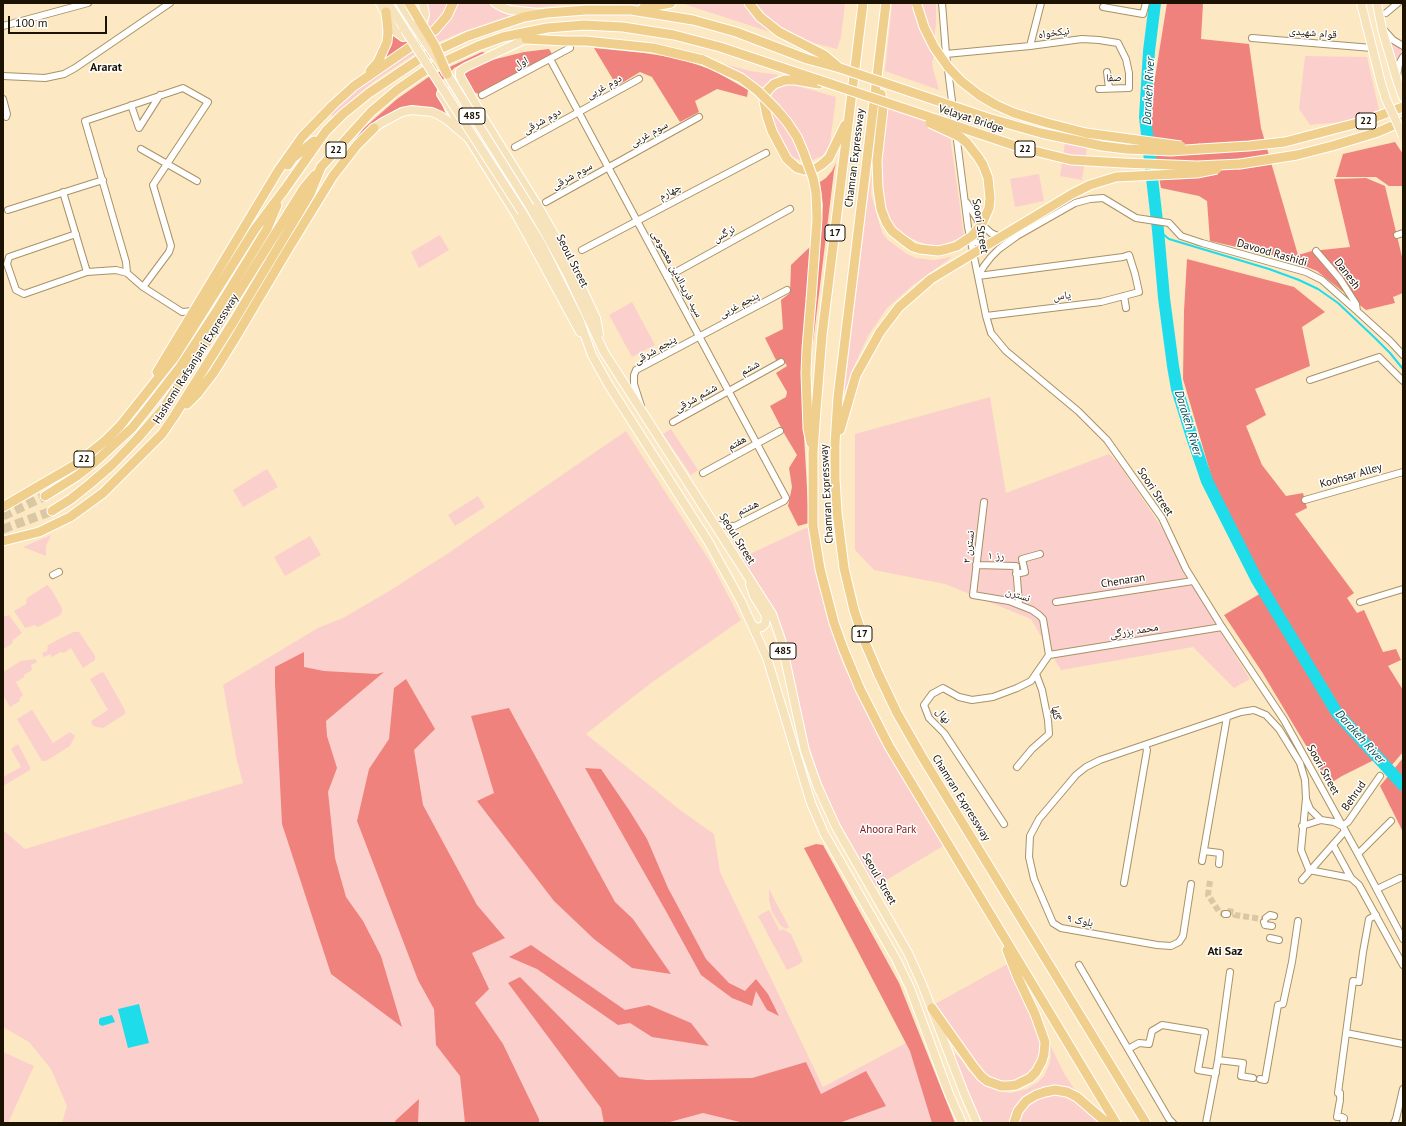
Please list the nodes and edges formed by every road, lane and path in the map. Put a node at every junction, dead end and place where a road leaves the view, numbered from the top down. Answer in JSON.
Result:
{"nodes":[{"id":1,"x":88,"y":3,"type":"edge"},
{"id":2,"x":170,"y":3,"type":"edge"},
{"id":3,"x":380,"y":3,"type":"edge"},
{"id":4,"x":400,"y":3,"type":"edge"},
{"id":5,"x":409,"y":3,"type":"edge"},
{"id":6,"x":423,"y":3,"type":"edge"},
{"id":7,"x":453,"y":3,"type":"edge"},
{"id":8,"x":495,"y":3,"type":"edge"},
{"id":9,"x":671,"y":3,"type":"edge"},
{"id":10,"x":749,"y":3,"type":"edge"},
{"id":11,"x":862,"y":3,"type":"edge"},
{"id":12,"x":886,"y":3,"type":"edge"},
{"id":13,"x":942,"y":3,"type":"edge"},
{"id":14,"x":1041,"y":3,"type":"edge"},
{"id":15,"x":1146,"y":3,"type":"edge"},
{"id":16,"x":1361,"y":3,"type":"edge"},
{"id":17,"x":1377,"y":3,"type":"edge"},
{"id":18,"x":1398,"y":3,"type":"edge"},
{"id":19,"x":916,"y":4,"type":"edge"},
{"id":20,"x":387,"y":7,"type":"edge"},
{"id":21,"x":1103,"y":7,"type":"dead end"},
{"id":22,"x":631,"y":10,"type":"junction"},
{"id":23,"x":1386,"y":12,"type":"dead end"},
{"id":24,"x":547,"y":13,"type":"junction"},
{"id":25,"x":3,"y":26,"type":"edge"},
{"id":26,"x":570,"y":26,"type":"junction"},
{"id":27,"x":1382,"y":29,"type":"junction"},
{"id":28,"x":1252,"y":38,"type":"dead end"},
{"id":29,"x":526,"y":39,"type":"junction"},
{"id":30,"x":478,"y":46,"type":"junction"},
{"id":31,"x":1030,"y":46,"type":"junction"},
{"id":32,"x":1403,"y":46,"type":"edge"},
{"id":33,"x":570,"y":48,"type":"dead end"},
{"id":34,"x":1372,"y":48,"type":"junction"},
{"id":35,"x":946,"y":54,"type":"junction"},
{"id":36,"x":1403,"y":57,"type":"edge"},
{"id":37,"x":550,"y":59,"type":"junction"},
{"id":38,"x":840,"y":68,"type":"junction"},
{"id":39,"x":1107,"y":72,"type":"dead end"},
{"id":40,"x":878,"y":73,"type":"junction"},
{"id":41,"x":446,"y":74,"type":"junction"},
{"id":42,"x":3,"y":76,"type":"edge"},
{"id":43,"x":639,"y":79,"type":"dead end"},
{"id":44,"x":819,"y":80,"type":"joint"},
{"id":45,"x":1397,"y":80,"type":"junction"},
{"id":46,"x":354,"y":86,"type":"junction"},
{"id":47,"x":843,"y":88,"type":"junction"},
{"id":48,"x":1109,"y":88,"type":"junction"},
{"id":49,"x":1129,"y":88,"type":"joint"},
{"id":50,"x":1100,"y":89,"type":"dead end"},
{"id":51,"x":160,"y":95,"type":"junction"},
{"id":52,"x":482,"y":95,"type":"dead end"},
{"id":53,"x":1402,"y":95,"type":"edge"},
{"id":54,"x":3,"y":99,"type":"edge"},
{"id":55,"x":131,"y":105,"type":"junction"},
{"id":56,"x":899,"y":107,"type":"junction"},
{"id":57,"x":1403,"y":107,"type":"edge"},
{"id":58,"x":578,"y":112,"type":"junction"},
{"id":59,"x":849,"y":115,"type":"junction"},
{"id":60,"x":6,"y":117,"type":"dead end"},
{"id":61,"x":699,"y":117,"type":"dead end"},
{"id":62,"x":484,"y":119,"type":"junction"},
{"id":63,"x":1403,"y":122,"type":"edge"},
{"id":64,"x":374,"y":128,"type":"joint"},
{"id":65,"x":326,"y":131,"type":"junction"},
{"id":66,"x":1403,"y":136,"type":"edge"},
{"id":67,"x":469,"y":139,"type":"junction"},
{"id":68,"x":515,"y":147,"type":"dead end"},
{"id":69,"x":141,"y":149,"type":"dead end"},
{"id":70,"x":1200,"y":149,"type":"junction"},
{"id":71,"x":766,"y":153,"type":"dead end"},
{"id":72,"x":167,"y":164,"type":"junction"},
{"id":73,"x":1240,"y":164,"type":"junction"},
{"id":74,"x":321,"y":167,"type":"junction"},
{"id":75,"x":608,"y":168,"type":"junction"},
{"id":76,"x":102,"y":180,"type":"junction"},
{"id":77,"x":198,"y":181,"type":"dead end"},
{"id":78,"x":285,"y":189,"type":"junction"},
{"id":79,"x":63,"y":192,"type":"junction"},
{"id":80,"x":965,"y":200,"type":"junction"},
{"id":81,"x":546,"y":202,"type":"dead end"},
{"id":82,"x":790,"y":209,"type":"dead end"},
{"id":83,"x":8,"y":210,"type":"dead end"},
{"id":84,"x":250,"y":218,"type":"junction"},
{"id":85,"x":637,"y":221,"type":"junction"},
{"id":86,"x":979,"y":222,"type":"junction"},
{"id":87,"x":968,"y":227,"type":"junction"},
{"id":88,"x":76,"y":234,"type":"junction"},
{"id":89,"x":1017,"y":236,"type":"junction"},
{"id":90,"x":971,"y":240,"type":"junction"},
{"id":91,"x":582,"y":250,"type":"dead end"},
{"id":92,"x":1316,"y":251,"type":"dead end"},
{"id":93,"x":87,"y":272,"type":"junction"},
{"id":94,"x":127,"y":273,"type":"junction"},
{"id":95,"x":978,"y":276,"type":"junction"},
{"id":96,"x":667,"y":277,"type":"junction"},
{"id":97,"x":143,"y":287,"type":"junction"},
{"id":98,"x":787,"y":290,"type":"dead end"},
{"id":99,"x":1124,"y":296,"type":"junction"},
{"id":100,"x":1126,"y":308,"type":"dead end"},
{"id":101,"x":194,"y":311,"type":"junction"},
{"id":102,"x":1357,"y":311,"type":"junction"},
{"id":103,"x":182,"y":312,"type":"junction"},
{"id":104,"x":986,"y":316,"type":"junction"},
{"id":105,"x":182,"y":332,"type":"junction"},
{"id":106,"x":699,"y":337,"type":"junction"},
{"id":107,"x":604,"y":352,"type":"junction"},
{"id":108,"x":592,"y":355,"type":"junction"},
{"id":109,"x":1403,"y":355,"type":"edge"},
{"id":110,"x":781,"y":362,"type":"dead end"},
{"id":111,"x":1310,"y":380,"type":"dead end"},
{"id":112,"x":1403,"y":381,"type":"edge"},
{"id":113,"x":148,"y":391,"type":"junction"},
{"id":114,"x":729,"y":391,"type":"junction"},
{"id":115,"x":643,"y":412,"type":"junction"},
{"id":116,"x":173,"y":418,"type":"junction"},
{"id":117,"x":673,"y":422,"type":"dead end"},
{"id":118,"x":780,"y":431,"type":"dead end"},
{"id":119,"x":757,"y":444,"type":"junction"},
{"id":120,"x":835,"y":444,"type":"junction"},
{"id":121,"x":813,"y":452,"type":"junction"},
{"id":122,"x":1403,"y":472,"type":"edge"},
{"id":123,"x":703,"y":473,"type":"dead end"},
{"id":124,"x":45,"y":496,"type":"tunnel mouth"},
{"id":125,"x":786,"y":498,"type":"joint"},
{"id":126,"x":1305,"y":500,"type":"dead end"},
{"id":127,"x":984,"y":502,"type":"dead end"},
{"id":128,"x":3,"y":507,"type":"edge"},
{"id":129,"x":52,"y":511,"type":"tunnel mouth"},
{"id":130,"x":715,"y":525,"type":"junction"},
{"id":131,"x":3,"y":541,"type":"edge"},
{"id":132,"x":1040,"y":554,"type":"dead end"},
{"id":133,"x":976,"y":565,"type":"junction"},
{"id":134,"x":60,"y":572,"type":"dead end"},
{"id":135,"x":1016,"y":574,"type":"junction"},
{"id":136,"x":52,"y":575,"type":"dead end"},
{"id":137,"x":749,"y":578,"type":"junction"},
{"id":138,"x":1193,"y":580,"type":"junction"},
{"id":139,"x":1403,"y":589,"type":"edge"},
{"id":140,"x":973,"y":595,"type":"joint"},
{"id":141,"x":1056,"y":602,"type":"dead end"},
{"id":142,"x":1360,"y":602,"type":"dead end"},
{"id":143,"x":1018,"y":604,"type":"junction"},
{"id":144,"x":753,"y":625,"type":"junction"},
{"id":145,"x":1222,"y":627,"type":"junction"},
{"id":146,"x":1049,"y":655,"type":"junction"},
{"id":147,"x":1036,"y":674,"type":"junction"},
{"id":148,"x":1227,"y":717,"type":"junction"},
{"id":149,"x":1145,"y":745,"type":"junction"},
{"id":150,"x":1017,"y":767,"type":"dead end"},
{"id":151,"x":1380,"y":776,"type":"dead end"},
{"id":152,"x":1306,"y":798,"type":"junction"},
{"id":153,"x":1321,"y":820,"type":"junction"},
{"id":154,"x":1391,"y":821,"type":"dead end"},
{"id":155,"x":1004,"y":824,"type":"dead end"},
{"id":156,"x":1302,"y":826,"type":"junction"},
{"id":157,"x":1344,"y":828,"type":"junction"},
{"id":158,"x":1333,"y":845,"type":"junction"},
{"id":159,"x":1204,"y":851,"type":"junction"},
{"id":160,"x":1358,"y":854,"type":"junction"},
{"id":161,"x":1202,"y":861,"type":"dead end"},
{"id":162,"x":1219,"y":864,"type":"dead end"},
{"id":163,"x":1309,"y":870,"type":"junction"},
{"id":164,"x":1351,"y":878,"type":"junction"},
{"id":165,"x":1400,"y":878,"type":"dead end"},
{"id":166,"x":1302,"y":880,"type":"dead end"},
{"id":167,"x":1124,"y":883,"type":"dead end"},
{"id":168,"x":1191,"y":884,"type":"dead end"},
{"id":169,"x":1377,"y":889,"type":"junction"},
{"id":170,"x":1376,"y":915,"type":"junction"},
{"id":171,"x":1274,"y":916,"type":"dead end"},
{"id":172,"x":1298,"y":921,"type":"dead end"},
{"id":173,"x":1272,"y":926,"type":"dead end"},
{"id":174,"x":1000,"y":929,"type":"junction"},
{"id":175,"x":1270,"y":938,"type":"dead end"},
{"id":176,"x":1403,"y":939,"type":"edge"},
{"id":177,"x":1279,"y":940,"type":"dead end"},
{"id":178,"x":1288,"y":942,"type":"dead end"},
{"id":179,"x":1295,"y":944,"type":"junction"},
{"id":180,"x":1079,"y":965,"type":"dead end"},
{"id":181,"x":1403,"y":965,"type":"edge"},
{"id":182,"x":1230,"y":972,"type":"dead end"},
{"id":183,"x":932,"y":1008,"type":"junction"},
{"id":184,"x":1346,"y":1033,"type":"junction"},
{"id":185,"x":1403,"y":1044,"type":"edge"},
{"id":186,"x":1128,"y":1049,"type":"junction"},
{"id":187,"x":1218,"y":1060,"type":"junction"},
{"id":188,"x":1216,"y":1073,"type":"junction"},
{"id":189,"x":1253,"y":1078,"type":"dead end"},
{"id":190,"x":1260,"y":1079,"type":"dead end"},
{"id":191,"x":1403,"y":1089,"type":"edge"},
{"id":192,"x":1341,"y":1119,"type":"edge"},
{"id":193,"x":962,"y":1123,"type":"edge"},
{"id":194,"x":977,"y":1123,"type":"edge"},
{"id":195,"x":1014,"y":1123,"type":"edge"},
{"id":196,"x":1107,"y":1123,"type":"edge"},
{"id":197,"x":1116,"y":1123,"type":"edge"},
{"id":198,"x":1146,"y":1123,"type":"edge"},
{"id":199,"x":1173,"y":1123,"type":"edge"},
{"id":200,"x":1206,"y":1123,"type":"edge"},
{"id":201,"x":1394,"y":1123,"type":"edge"}],
"edges":[{"from":1,"to":25,"type":"street"},
{"from":2,"to":42,"type":"street"},
{"from":3,"to":20,"type":"main road"},
{"from":4,"to":41,"type":"main road","name":"Seoul Street","number":"485","bridge":true},
{"from":5,"to":41,"type":"highway","bridge":true},
{"from":6,"to":20,"type":"main road"},
{"from":7,"to":46,"type":"highway"},
{"from":8,"to":24,"type":"main road"},
{"from":9,"to":22,"type":"highway"},
{"from":10,"to":38,"type":"highway"},
{"from":11,"to":59,"type":"highway","name":"Chamran Expressway","number":"17"},
{"from":12,"to":40,"type":"highway","name":"Chamran Expressway","number":"17"},
{"from":13,"to":35,"type":"street","name":"Soori Street"},
{"from":14,"to":31,"type":"street"},
{"from":15,"to":21,"type":"street"},
{"from":16,"to":34,"type":"main road"},
{"from":17,"to":27,"type":"main road"},
{"from":18,"to":23,"type":"street"},
{"from":19,"to":70,"type":"highway","bridge":true},
{"from":20,"to":46,"type":"highway"},
{"from":20,"to":108,"type":"main road","name":"Seoul Street","number":"485","bridge":true},
{"from":22,"to":24,"type":"highway","name":"Hashemi Rafsanjani Expressway","number":"22"},
{"from":22,"to":38,"type":"highway","name":"Hashemi Rafsanjani Expressway","number":"22"},
{"from":24,"to":65,"type":"highway","name":"Hashemi Rafsanjani Expressway","number":"22"},
{"from":26,"to":29,"type":"highway"},
{"from":26,"to":30,"type":"highway","name":"Hashemi Rafsanjani Expressway","number":"22"},
{"from":26,"to":44,"type":"highway","name":"Hashemi Rafsanjani Expressway","number":"22"},
{"from":27,"to":32,"type":"street"},
{"from":27,"to":45,"type":"main road"},
{"from":28,"to":34,"type":"street","name":"قوام شهیدی"},
{"from":29,"to":30,"type":"highway"},
{"from":29,"to":62,"type":"main road"},
{"from":29,"to":121,"type":"highway","bridge":true},
{"from":30,"to":74,"type":"highway","name":"Hashemi Rafsanjani Expressway","number":"22"},
{"from":31,"to":35,"type":"street","name":"نیکخواه"},
{"from":31,"to":49,"type":"street","name":"نیکخواه"},
{"from":33,"to":37,"type":"street","name":"اول"},
{"from":34,"to":66,"type":"main road","bridge":true},
{"from":35,"to":80,"type":"street","name":"Soori Street"},
{"from":36,"to":45,"type":"street"},
{"from":37,"to":52,"type":"street","name":"اول"},
{"from":37,"to":58,"type":"street","name":"سید فریدالدین معصومی"},
{"from":38,"to":70,"type":"highway","name":"Velayat Bridge","number":"22","bridge":true},
{"from":39,"to":48,"type":"street"},
{"from":40,"to":56,"type":"highway","bridge":true},
{"from":40,"to":120,"type":"highway","name":"Chamran Expressway","number":"17"},
{"from":41,"to":107,"type":"main road","name":"Seoul Street","number":"485","bridge":true},
{"from":43,"to":58,"type":"street","name":"دوم غربی"},
{"from":44,"to":47,"type":"highway","name":"Velayat Bridge","number":"22","bridge":true},
{"from":45,"to":53,"type":"main road"},
{"from":46,"to":84,"type":"highway"},
{"from":47,"to":56,"type":"highway","name":"Velayat Bridge","number":"22","bridge":true},
{"from":47,"to":59,"type":"highway"},
{"from":48,"to":49,"type":"street","name":"صفا"},
{"from":48,"to":50,"type":"street","name":"صفا"},
{"from":51,"to":55,"type":"street"},
{"from":51,"to":55,"type":"street"},
{"from":51,"to":72,"type":"street"},
{"from":54,"to":60,"type":"street"},
{"from":55,"to":76,"type":"street"},
{"from":56,"to":73,"type":"highway","name":"Velayat Bridge","number":"22","bridge":true},
{"from":57,"to":70,"type":"highway","number":"22"},
{"from":58,"to":68,"type":"street","name":"دوم شرقی"},
{"from":58,"to":75,"type":"street","name":"سید فریدالدین معصومی"},
{"from":59,"to":121,"type":"highway","name":"Chamran Expressway","number":"17"},
{"from":61,"to":75,"type":"street","name":"سوم غربی"},
{"from":62,"to":67,"type":"main road"},
{"from":62,"to":107,"type":"main road"},
{"from":63,"to":73,"type":"highway","number":"22"},
{"from":64,"to":67,"type":"main road"},
{"from":64,"to":116,"type":"highway"},
{"from":65,"to":78,"type":"highway","name":"Hashemi Rafsanjani Expressway","number":"22"},
{"from":65,"to":84,"type":"highway"},
{"from":67,"to":108,"type":"main road"},
{"from":69,"to":72,"type":"street"},
{"from":71,"to":85,"type":"street","name":"چهارم"},
{"from":72,"to":77,"type":"street"},
{"from":72,"to":97,"type":"street"},
{"from":73,"to":120,"type":"highway","bridge":true},
{"from":74,"to":116,"type":"highway","name":"Hashemi Rafsanjani Expressway","number":"22"},
{"from":74,"to":129,"type":"highway","name":"Hashemi Rafsanjani Expressway","number":"22"},
{"from":75,"to":81,"type":"street","name":"سوم شرقی"},
{"from":75,"to":85,"type":"street","name":"سید فریدالدین معصومی"},
{"from":76,"to":79,"type":"street"},
{"from":76,"to":94,"type":"street"},
{"from":78,"to":113,"type":"highway","name":"Hashemi Rafsanjani Expressway","number":"22"},
{"from":78,"to":124,"type":"highway","name":"Hashemi Rafsanjani Expressway","number":"22"},
{"from":79,"to":83,"type":"street"},
{"from":79,"to":88,"type":"street"},
{"from":80,"to":86,"type":"street"},
{"from":80,"to":87,"type":"street","name":"Soori Street"},
{"from":82,"to":96,"type":"street","name":"نرگس"},
{"from":84,"to":101,"type":"highway"},
{"from":85,"to":91,"type":"street","name":"چهارم"},
{"from":85,"to":96,"type":"street","name":"سید فریدالدین معصومی"},
{"from":86,"to":87,"type":"street"},
{"from":86,"to":89,"type":"street"},
{"from":87,"to":90,"type":"street","name":"Soori Street"},
{"from":88,"to":93,"type":"street"},
{"from":88,"to":93,"type":"street"},
{"from":89,"to":90,"type":"street"},
{"from":89,"to":95,"type":"street"},
{"from":89,"to":102,"type":"street","name":"Davood Rashidi"},
{"from":90,"to":95,"type":"street","name":"Soori Street"},
{"from":92,"to":102,"type":"street","name":"Danesh"},
{"from":93,"to":94,"type":"street"},
{"from":94,"to":97,"type":"street"},
{"from":95,"to":99,"type":"street","name":"یاس"},
{"from":95,"to":104,"type":"street","name":"Soori Street"},
{"from":96,"to":106,"type":"street","name":"سید فریدالدین معصومی"},
{"from":97,"to":103,"type":"street"},
{"from":98,"to":106,"type":"street","name":"پنجم غربی"},
{"from":99,"to":100,"type":"street"},
{"from":99,"to":104,"type":"street","name":"یاس"},
{"from":101,"to":103,"type":"street"},
{"from":101,"to":105,"type":"highway"},
{"from":102,"to":109,"type":"street","name":"Davood Rashidi"},
{"from":103,"to":105,"type":"street"},
{"from":104,"to":138,"type":"street","name":"Soori Street"},
{"from":105,"to":113,"type":"highway"},
{"from":106,"to":114,"type":"street","name":"سید فریدالدین معصومی"},
{"from":106,"to":115,"type":"street","name":"پنجم شرقی"},
{"from":107,"to":115,"type":"main road","name":"Seoul Street","number":"485"},
{"from":108,"to":144,"type":"main road","name":"Seoul Street","number":"485"},
{"from":110,"to":114,"type":"street","name":"ششم"},
{"from":111,"to":112,"type":"street"},
{"from":113,"to":128,"type":"highway","name":"Hashemi Rafsanjani Expressway","number":"22"},
{"from":114,"to":117,"type":"street","name":"ششم شرقی"},
{"from":114,"to":119,"type":"street","name":"سید فریدالدین معصومی"},
{"from":115,"to":130,"type":"main road","name":"Seoul Street","number":"485"},
{"from":116,"to":131,"type":"highway","name":"Hashemi Rafsanjani Expressway","number":"22"},
{"from":118,"to":119,"type":"street","name":"هفتم"},
{"from":119,"to":123,"type":"street","name":"هفتم"},
{"from":119,"to":125,"type":"street","name":"سید فریدالدین معصومی"},
{"from":120,"to":198,"type":"highway","name":"Chamran Expressway","number":"17"},
{"from":121,"to":174,"type":"highway","name":"Chamran Expressway","number":"17"},
{"from":122,"to":126,"type":"street","name":"Koohsar Alley"},
{"from":125,"to":130,"type":"street","name":"هشتم"},
{"from":127,"to":133,"type":"street","name":"نسترن ۲"},
{"from":130,"to":137,"type":"main road","name":"Seoul Street","number":"485"},
{"from":132,"to":135,"type":"street"},
{"from":133,"to":135,"type":"street","name":"رز ۱"},
{"from":133,"to":140,"type":"street","name":"نسترن ۲"},
{"from":134,"to":136,"type":"street"},
{"from":135,"to":143,"type":"street"},
{"from":137,"to":144,"type":"main road"},
{"from":137,"to":183,"type":"main road","name":"Seoul Street","number":"485"},
{"from":138,"to":141,"type":"street","name":"Chenaran"},
{"from":138,"to":145,"type":"street","name":"Soori Street"},
{"from":139,"to":142,"type":"street"},
{"from":140,"to":143,"type":"street","name":"نسترن"},
{"from":143,"to":146,"type":"street","name":"نسترن"},
{"from":144,"to":193,"type":"main road","name":"Seoul Street","number":"485"},
{"from":145,"to":146,"type":"street","name":"محمد بزرگی"},
{"from":145,"to":157,"type":"street","name":"Soori Street"},
{"from":146,"to":147,"type":"street","name":"نهال"},
{"from":147,"to":150,"type":"street","name":"گلها"},
{"from":147,"to":155,"type":"street","name":"نهال"},
{"from":148,"to":149,"type":"street","name":"بلوک ۹"},
{"from":148,"to":152,"type":"street","name":"بلوک ۹"},
{"from":148,"to":159,"type":"street"},
{"from":149,"to":167,"type":"street"},
{"from":149,"to":168,"type":"street","name":"بلوک ۹"},
{"from":151,"to":157,"type":"street","name":"Behrud"},
{"from":152,"to":153,"type":"street"},
{"from":152,"to":156,"type":"street"},
{"from":153,"to":156,"type":"street"},
{"from":153,"to":157,"type":"street"},
{"from":154,"to":160,"type":"street"},
{"from":156,"to":163,"type":"street"},
{"from":157,"to":158,"type":"street","name":"Behrud"},
{"from":157,"to":160,"type":"street","name":"Soori Street"},
{"from":158,"to":163,"type":"street","name":"Behrud"},
{"from":158,"to":164,"type":"street"},
{"from":159,"to":161,"type":"street"},
{"from":159,"to":162,"type":"street"},
{"from":160,"to":169,"type":"street","name":"Soori Street"},
{"from":163,"to":164,"type":"street"},
{"from":163,"to":166,"type":"street","name":"Behrud"},
{"from":164,"to":170,"type":"street"},
{"from":165,"to":169,"type":"street"},
{"from":169,"to":176,"type":"street","name":"Soori Street"},
{"from":170,"to":181,"type":"street"},
{"from":170,"to":184,"type":"street"},
{"from":171,"to":173,"type":"street"},
{"from":172,"to":179,"type":"street"},
{"from":174,"to":183,"type":"highway"},
{"from":174,"to":197,"type":"highway","name":"Chamran Expressway","number":"17"},
{"from":175,"to":177,"type":"street"},
{"from":178,"to":179,"type":"street"},
{"from":179,"to":190,"type":"street"},
{"from":180,"to":186,"type":"street"},
{"from":182,"to":187,"type":"street"},
{"from":183,"to":194,"type":"main road","name":"Seoul Street","number":"485"},
{"from":184,"to":185,"type":"street"},
{"from":184,"to":192,"type":"street"},
{"from":186,"to":188,"type":"street"},
{"from":186,"to":199,"type":"street"},
{"from":187,"to":188,"type":"street"},
{"from":187,"to":189,"type":"street"},
{"from":188,"to":200,"type":"street"},
{"from":191,"to":201,"type":"street"},
{"from":195,"to":196,"type":"highway"}]}
